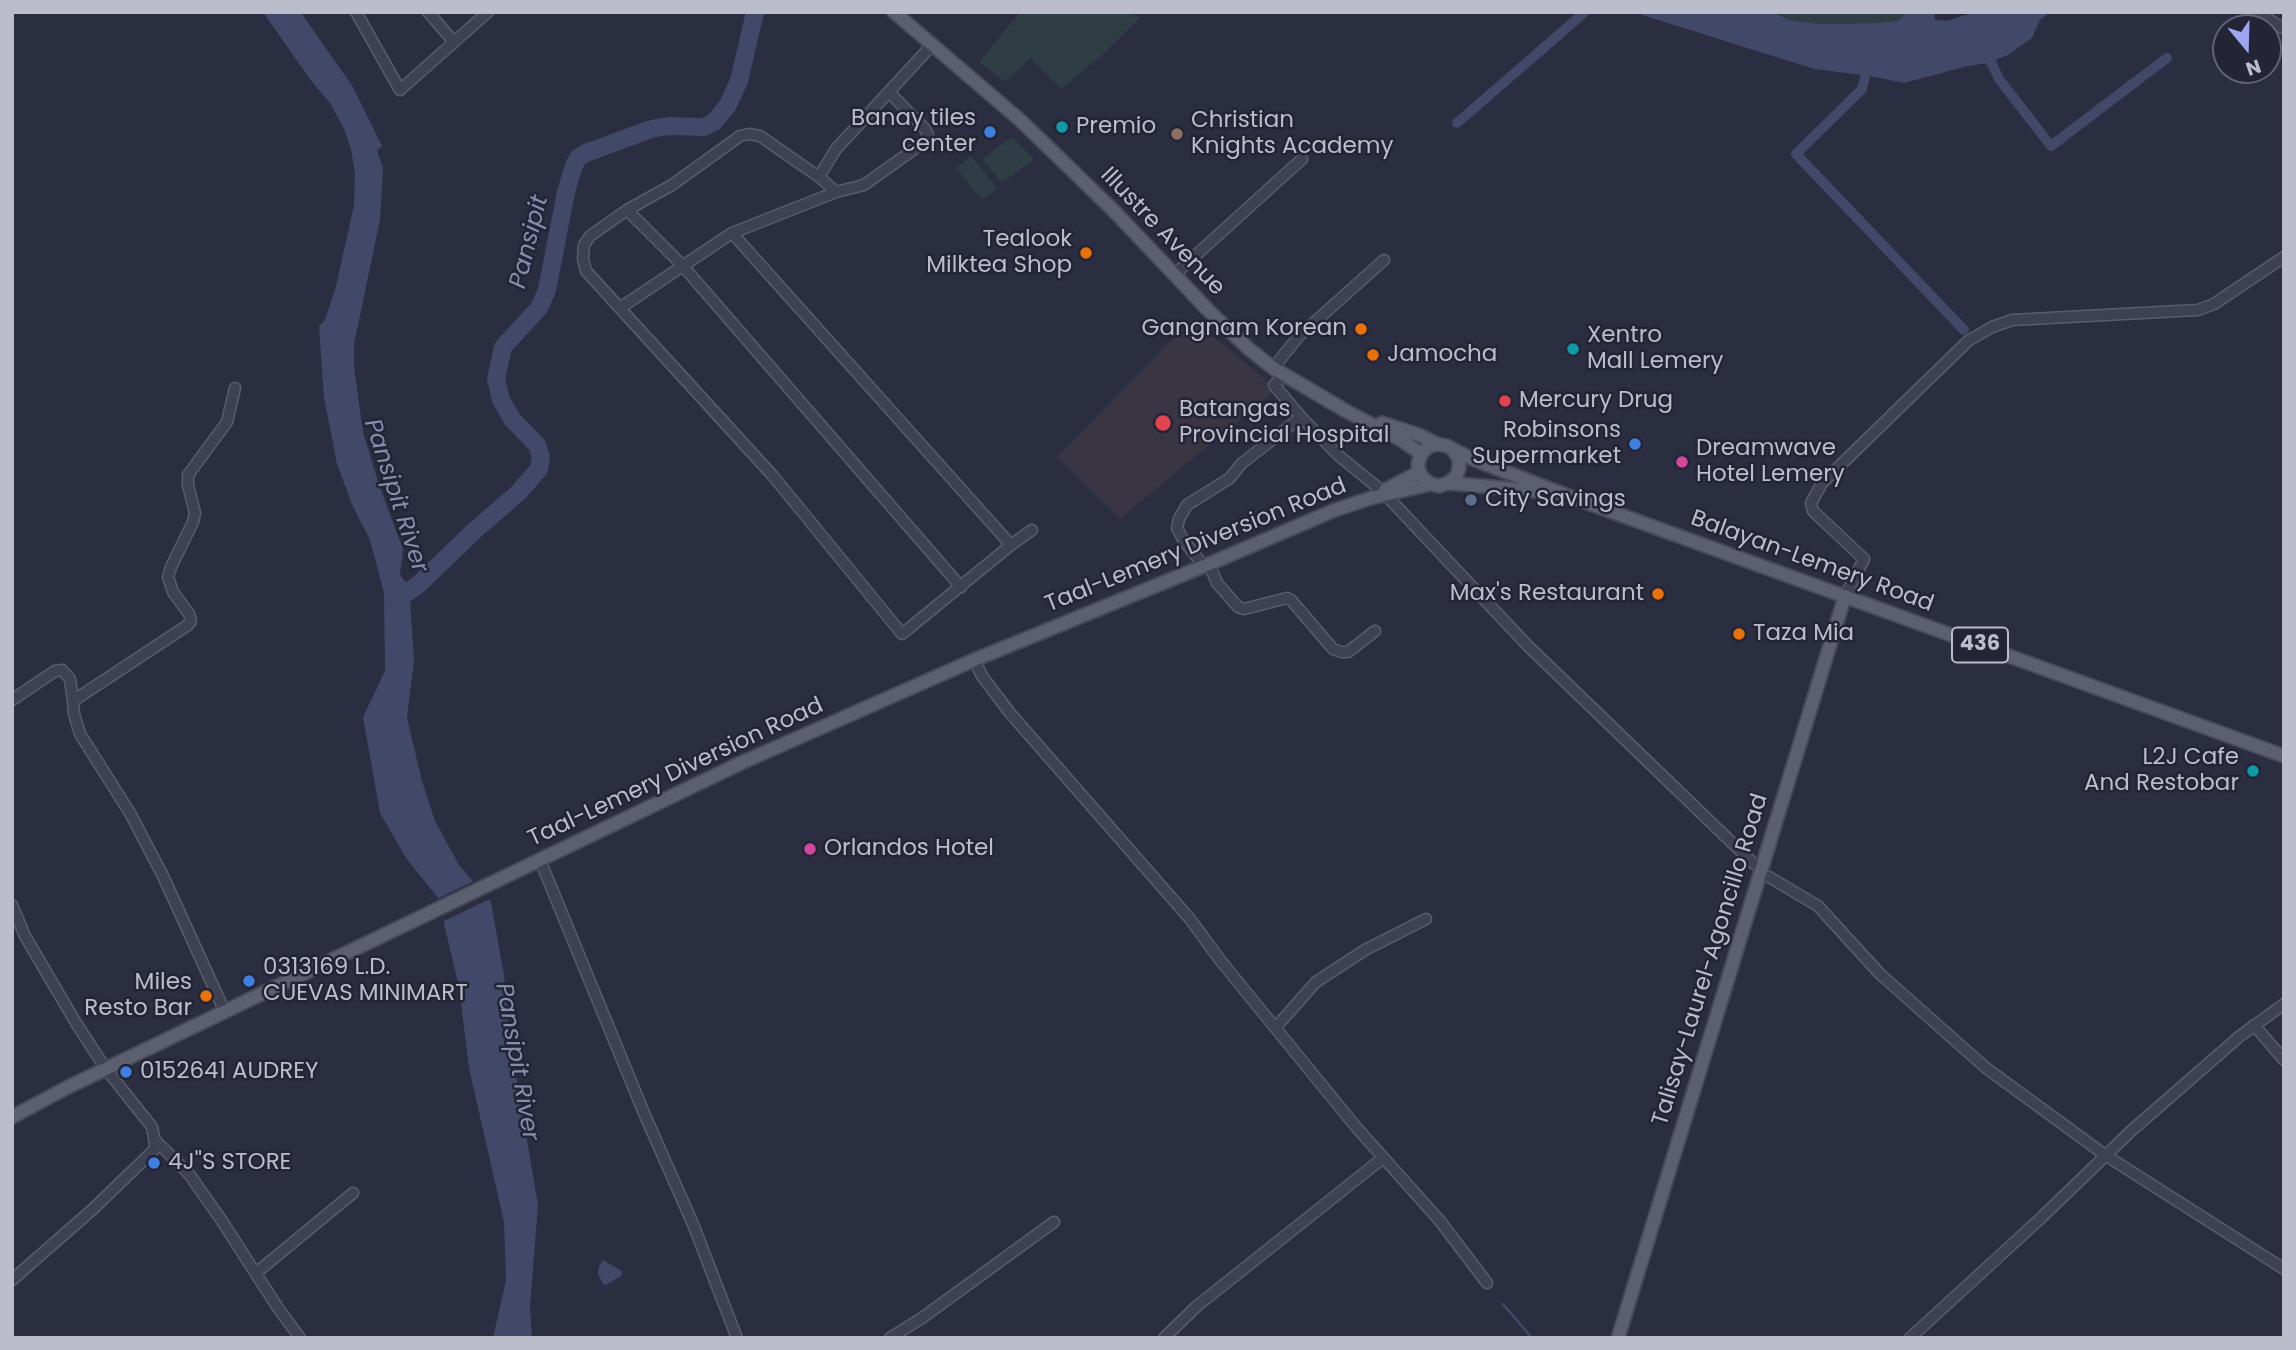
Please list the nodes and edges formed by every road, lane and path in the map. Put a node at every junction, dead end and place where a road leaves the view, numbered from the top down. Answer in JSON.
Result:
{"nodes":[{"id":1,"x":356,"y":12,"type":"edge"},
{"id":2,"x":428,"y":12,"type":"edge"},
{"id":3,"x":488,"y":12,"type":"edge"},
{"id":4,"x":894,"y":12,"type":"edge"},
{"id":5,"x":2257,"y":12,"type":"edge"},
{"id":6,"x":2284,"y":29,"type":"edge"},
{"id":7,"x":454,"y":42,"type":"junction"},
{"id":8,"x":933,"y":44,"type":"junction"},
{"id":9,"x":889,"y":92,"type":"junction"},
{"id":10,"x":1302,"y":159,"type":"dead end"},
{"id":11,"x":819,"y":177,"type":"junction"},
{"id":12,"x":836,"y":192,"type":"junction"},
{"id":13,"x":626,"y":210,"type":"junction"},
{"id":14,"x":732,"y":233,"type":"junction"},
{"id":15,"x":2284,"y":257,"type":"edge"},
{"id":16,"x":1384,"y":260,"type":"dead end"},
{"id":17,"x":682,"y":265,"type":"junction"},
{"id":18,"x":1174,"y":275,"type":"junction"},
{"id":19,"x":621,"y":308,"type":"junction"},
{"id":20,"x":1279,"y":371,"type":"junction"},
{"id":21,"x":234,"y":388,"type":"dead end"},
{"id":22,"x":1346,"y":411,"type":"junction"},
{"id":23,"x":1301,"y":417,"type":"junction"},
{"id":24,"x":1437,"y":444,"type":"junction"},
{"id":25,"x":1454,"y":451,"type":"junction"},
{"id":26,"x":1421,"y":454,"type":"junction"},
{"id":27,"x":1419,"y":472,"type":"junction"},
{"id":28,"x":1431,"y":484,"type":"junction"},
{"id":29,"x":1448,"y":484,"type":"junction"},
{"id":30,"x":1379,"y":494,"type":"junction"},
{"id":31,"x":1563,"y":494,"type":"junction"},
{"id":32,"x":1032,"y":530,"type":"dead end"},
{"id":33,"x":1011,"y":545,"type":"junction"},
{"id":34,"x":1206,"y":565,"type":"junction"},
{"id":35,"x":961,"y":587,"type":"junction"},
{"id":36,"x":1845,"y":596,"type":"junction"},
{"id":37,"x":1375,"y":631,"type":"dead end"},
{"id":38,"x":974,"y":660,"type":"junction"},
{"id":39,"x":12,"y":701,"type":"edge"},
{"id":40,"x":73,"y":701,"type":"junction"},
{"id":41,"x":2284,"y":756,"type":"edge"},
{"id":42,"x":540,"y":860,"type":"junction"},
{"id":43,"x":1754,"y":864,"type":"dead end"},
{"id":44,"x":1769,"y":877,"type":"dead end"},
{"id":45,"x":12,"y":905,"type":"edge"},
{"id":46,"x":1426,"y":919,"type":"dead end"},
{"id":47,"x":2284,"y":1004,"type":"edge"},
{"id":48,"x":225,"y":1012,"type":"junction"},
{"id":49,"x":2254,"y":1025,"type":"junction"},
{"id":50,"x":1276,"y":1027,"type":"junction"},
{"id":51,"x":2284,"y":1060,"type":"edge"},
{"id":52,"x":106,"y":1069,"type":"junction"},
{"id":53,"x":12,"y":1117,"type":"edge"},
{"id":54,"x":155,"y":1140,"type":"junction"},
{"id":55,"x":2105,"y":1154,"type":"junction"},
{"id":56,"x":1383,"y":1158,"type":"junction"},
{"id":57,"x":353,"y":1194,"type":"dead end"},
{"id":58,"x":1054,"y":1222,"type":"dead end"},
{"id":59,"x":2284,"y":1269,"type":"edge"},
{"id":60,"x":256,"y":1273,"type":"junction"},
{"id":61,"x":12,"y":1280,"type":"edge"},
{"id":62,"x":1487,"y":1283,"type":"dead end"},
{"id":63,"x":300,"y":1338,"type":"edge"},
{"id":64,"x":737,"y":1338,"type":"edge"},
{"id":65,"x":890,"y":1338,"type":"edge"},
{"id":66,"x":1164,"y":1338,"type":"edge"},
{"id":67,"x":1618,"y":1338,"type":"edge"},
{"id":68,"x":1910,"y":1338,"type":"edge"}],
"edges":[{"from":1,"to":7,"type":"street"},
{"from":2,"to":7,"type":"street"},
{"from":3,"to":7,"type":"street"},
{"from":4,"to":8,"type":"main road","name":"Illustre Avenue","number":"436"},
{"from":5,"to":6,"type":"street"},
{"from":8,"to":9,"type":"street"},
{"from":8,"to":18,"type":"main road","name":"Illustre Avenue","number":"436"},
{"from":9,"to":11,"type":"street"},
{"from":9,"to":12,"type":"street"},
{"from":10,"to":18,"type":"street"},
{"from":11,"to":12,"type":"street"},
{"from":11,"to":13,"type":"street"},
{"from":12,"to":14,"type":"street"},
{"from":13,"to":17,"type":"street"},
{"from":13,"to":19,"type":"street"},
{"from":14,"to":17,"type":"street"},
{"from":14,"to":33,"type":"street"},
{"from":15,"to":36,"type":"street"},
{"from":16,"to":20,"type":"street"},
{"from":17,"to":19,"type":"street"},
{"from":17,"to":35,"type":"street"},
{"from":18,"to":20,"type":"main road","name":"Illustre Avenue","number":"436"},
{"from":19,"to":35,"type":"street"},
{"from":20,"to":22,"type":"main road","name":"Illustre Avenue","number":"436"},
{"from":20,"to":23,"type":"street"},
{"from":21,"to":40,"type":"street"},
{"from":22,"to":24,"type":"main road","name":"Illustre Avenue","number":"436"},
{"from":22,"to":26,"type":"main road","name":"Illustre Avenue","number":"436"},
{"from":23,"to":30,"type":"street"},
{"from":23,"to":34,"type":"street"},
{"from":24,"to":25,"type":"main road","number":"436"},
{"from":24,"to":26,"type":"main road"},
{"from":25,"to":29,"type":"main road"},
{"from":25,"to":31,"type":"main road","name":"Balayan-Lemery Road","number":"436"},
{"from":26,"to":27,"type":"main road"},
{"from":27,"to":28,"type":"main road"},
{"from":27,"to":30,"type":"main road","name":"Taal-Lemery Diversion Road"},
{"from":28,"to":29,"type":"main road","number":"436"},
{"from":28,"to":30,"type":"main road","name":"Taal-Lemery Diversion Road"},
{"from":29,"to":31,"type":"main road","name":"Balayan-Lemery Road","number":"436"},
{"from":30,"to":34,"type":"main road","name":"Taal-Lemery Diversion Road"},
{"from":30,"to":43,"type":"street"},
{"from":31,"to":36,"type":"main road","name":"Balayan-Lemery Road","number":"436"},
{"from":32,"to":33,"type":"street"},
{"from":33,"to":35,"type":"street"},
{"from":34,"to":37,"type":"street"},
{"from":34,"to":38,"type":"main road","name":"Taal-Lemery Diversion Road"},
{"from":36,"to":41,"type":"main road","name":"Balayan-Lemery Road","number":"436"},
{"from":36,"to":67,"type":"main road","name":"Talisay-Laurel-Agoncillo Road"},
{"from":38,"to":42,"type":"main road","name":"Taal-Lemery Diversion Road"},
{"from":38,"to":50,"type":"street"},
{"from":39,"to":40,"type":"street"},
{"from":40,"to":48,"type":"street"},
{"from":42,"to":48,"type":"main road","name":"Taal-Lemery Diversion Road"},
{"from":42,"to":64,"type":"street"},
{"from":44,"to":55,"type":"street"},
{"from":45,"to":52,"type":"street"},
{"from":46,"to":50,"type":"street"},
{"from":47,"to":49,"type":"street"},
{"from":48,"to":52,"type":"main road","name":"Taal-Lemery Diversion Road"},
{"from":49,"to":51,"type":"street"},
{"from":49,"to":55,"type":"street"},
{"from":50,"to":56,"type":"street"},
{"from":52,"to":53,"type":"main road","name":"Taal-Lemery Diversion Road"},
{"from":52,"to":54,"type":"street"},
{"from":54,"to":60,"type":"street"},
{"from":54,"to":61,"type":"street"},
{"from":55,"to":59,"type":"street"},
{"from":55,"to":68,"type":"street"},
{"from":56,"to":62,"type":"street"},
{"from":56,"to":66,"type":"street"},
{"from":57,"to":60,"type":"street"},
{"from":58,"to":65,"type":"street"},
{"from":60,"to":63,"type":"street"}]}
